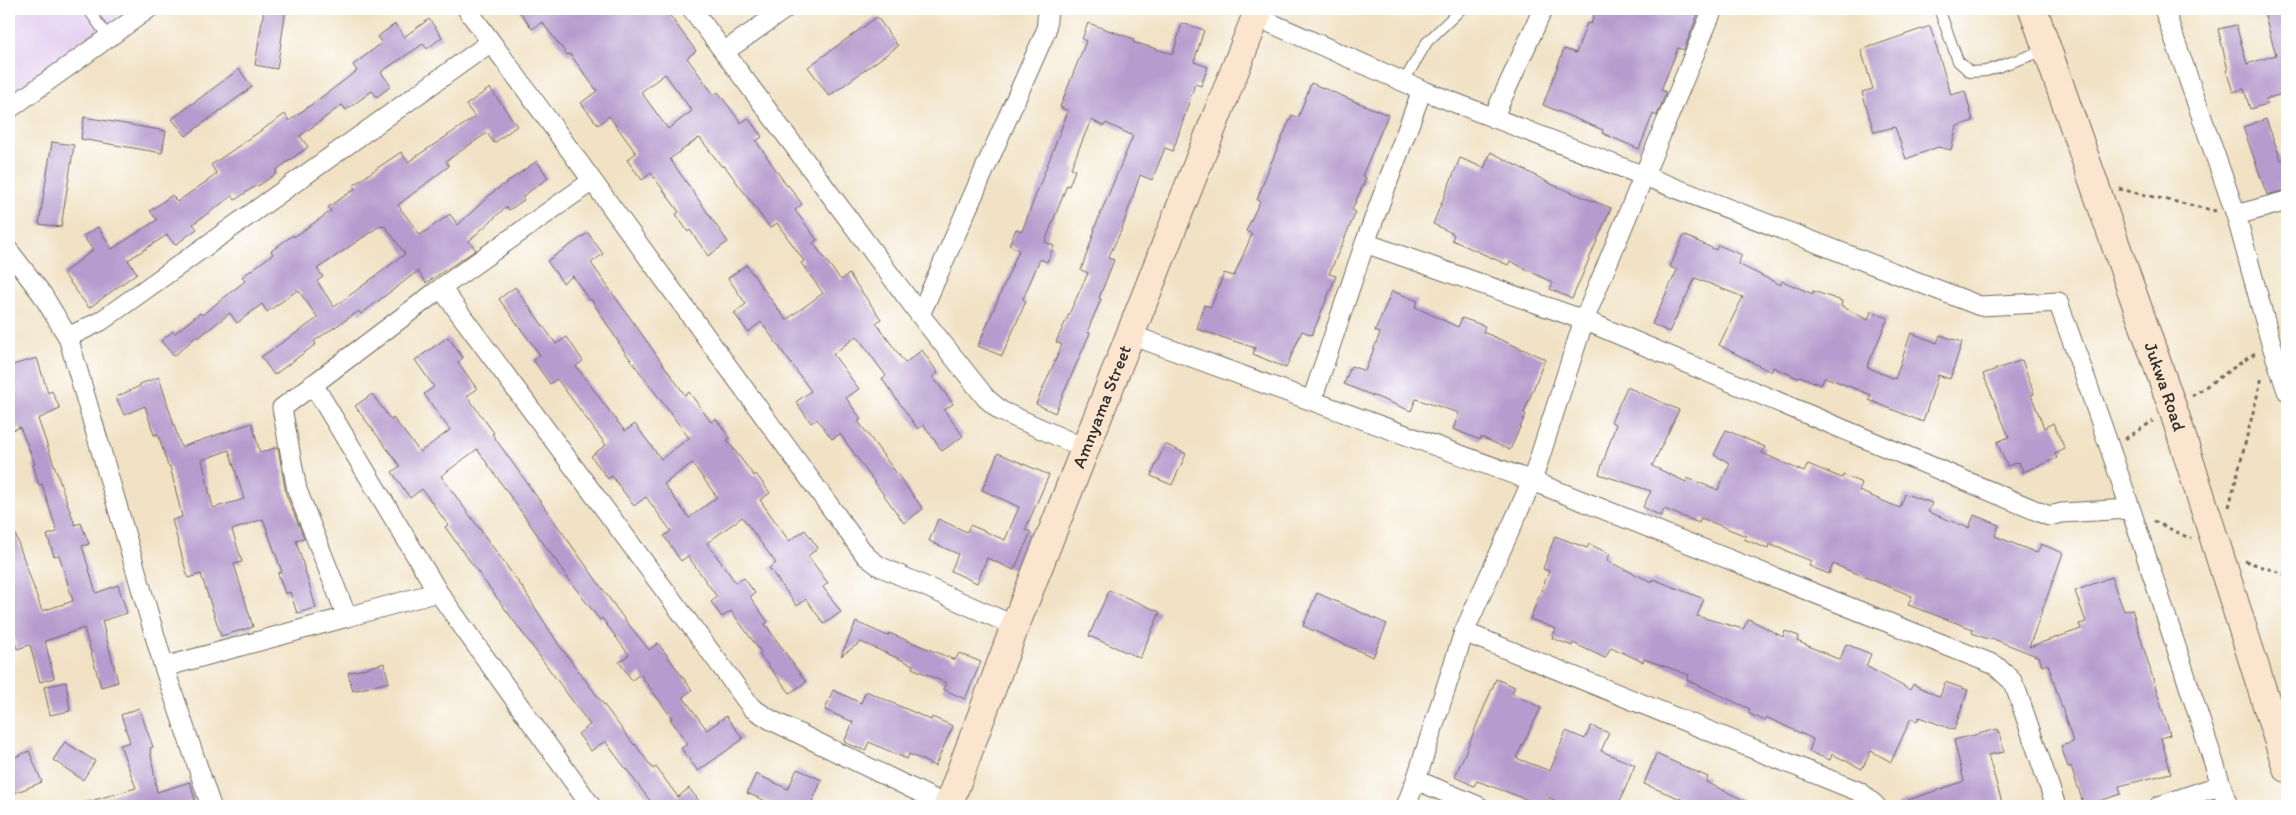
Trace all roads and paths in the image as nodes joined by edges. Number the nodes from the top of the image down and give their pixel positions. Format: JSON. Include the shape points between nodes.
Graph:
{"nodes":[{"id":1,"x":88,"y":9,"type":"edge"},
{"id":2,"x":148,"y":9,"type":"edge"},
{"id":3,"x":467,"y":9,"type":"edge"},
{"id":4,"x":692,"y":9,"type":"edge"},
{"id":5,"x":785,"y":9,"type":"edge"},
{"id":6,"x":1048,"y":9,"type":"edge"},
{"id":7,"x":1461,"y":9,"type":"edge"},
{"id":8,"x":1543,"y":9,"type":"edge"},
{"id":9,"x":1713,"y":9,"type":"edge"},
{"id":10,"x":1939,"y":9,"type":"edge"},
{"id":11,"x":2033,"y":9,"type":"edge"},
{"id":12,"x":2164,"y":9,"type":"edge"},
{"id":13,"x":1258,"y":13,"type":"edge"},
{"id":14,"x":108,"y":37,"type":"junction"},
{"id":15,"x":491,"y":42,"type":"junction"},
{"id":16,"x":2047,"y":50,"type":"junction"},
{"id":17,"x":724,"y":52,"type":"junction"},
{"id":18,"x":1404,"y":81,"type":"junction"},
{"id":19,"x":1422,"y":90,"type":"junction"},
{"id":20,"x":9,"y":109,"type":"edge"},
{"id":21,"x":1492,"y":118,"type":"junction"},
{"id":22,"x":1644,"y":178,"type":"junction"},
{"id":23,"x":592,"y":181,"type":"junction"},
{"id":24,"x":2095,"y":184,"type":"junction"},
{"id":25,"x":2287,"y":201,"type":"edge"},
{"id":26,"x":2236,"y":215,"type":"junction"},
{"id":27,"x":1365,"y":243,"type":"junction"},
{"id":28,"x":9,"y":251,"type":"edge"},
{"id":29,"x":441,"y":288,"type":"junction"},
{"id":30,"x":920,"y":315,"type":"junction"},
{"id":31,"x":1584,"y":320,"type":"junction"},
{"id":32,"x":1131,"y":335,"type":"junction"},
{"id":33,"x":68,"y":337,"type":"junction"},
{"id":34,"x":2271,"y":343,"type":"junction"},
{"id":35,"x":313,"y":384,"type":"junction"},
{"id":36,"x":2287,"y":391,"type":"edge"},
{"id":37,"x":1312,"y":400,"type":"junction"},
{"id":38,"x":2173,"y":409,"type":"junction"},
{"id":39,"x":2111,"y":447,"type":"junction"},
{"id":40,"x":1084,"y":448,"type":"junction"},
{"id":41,"x":1532,"y":481,"type":"junction"},
{"id":42,"x":2129,"y":509,"type":"junction"},
{"id":43,"x":2227,"y":514,"type":"dead end"},
{"id":44,"x":438,"y":592,"type":"junction"},
{"id":45,"x":346,"y":617,"type":"junction"},
{"id":46,"x":1015,"y":626,"type":"junction"},
{"id":47,"x":1464,"y":632,"type":"junction"},
{"id":48,"x":164,"y":667,"type":"junction"},
{"id":49,"x":2287,"y":768,"type":"edge"},
{"id":50,"x":1416,"y":780,"type":"junction"},
{"id":51,"x":2221,"y":785,"type":"junction"},
{"id":52,"x":211,"y":806,"type":"edge"},
{"id":53,"x":591,"y":806,"type":"edge"},
{"id":54,"x":948,"y":806,"type":"edge"},
{"id":55,"x":1406,"y":806,"type":"edge"},
{"id":56,"x":1478,"y":806,"type":"edge"},
{"id":57,"x":1876,"y":806,"type":"edge"},
{"id":58,"x":2056,"y":806,"type":"edge"},
{"id":59,"x":2159,"y":806,"type":"edge"},
{"id":60,"x":2228,"y":806,"type":"edge"}],
"edges":[{"from":1,"to":14,"type":"lane"},
{"from":2,"to":14,"type":"street"},
{"from":3,"to":15,"type":"street"},
{"from":4,"to":17,"type":"street"},
{"from":5,"to":17,"type":"street"},
{"from":6,"to":30,"type":"street","via":[[1046,32]]},
{"from":7,"to":18,"type":"lane","via":[[1427,42]]},
{"from":8,"to":21,"type":"street"},
{"from":9,"to":22,"type":"street"},
{"from":10,"to":16,"type":"lane","via":[[1958,61],[1970,72],[1986,71]]},
{"from":11,"to":16,"type":"street","name":"Jukwa Road"},
{"from":12,"to":26,"type":"street"},
{"from":13,"to":18,"type":"street"},
{"from":13,"to":32,"type":"street","name":"Amnyama Street"},
{"from":14,"to":20,"type":"street"},
{"from":15,"to":23,"type":"street"},
{"from":15,"to":33,"type":"street","via":[[100,320]]},
{"from":16,"to":24,"type":"street","name":"Jukwa Road"},
{"from":17,"to":30,"type":"street"},
{"from":18,"to":19,"type":"street"},
{"from":19,"to":21,"type":"street"},
{"from":19,"to":27,"type":"street"},
{"from":21,"to":22,"type":"street"},
{"from":22,"to":31,"type":"street"},
{"from":22,"to":39,"type":"street","via":[[1980,306],[2058,302]]},
{"from":23,"to":29,"type":"street"},
{"from":23,"to":46,"type":"street","via":[[866,556],[879,566]]},
{"from":24,"to":26,"type":"path"},
{"from":24,"to":38,"type":"street","name":"Jukwa Road"},
{"from":25,"to":26,"type":"street"},
{"from":26,"to":34,"type":"street"},
{"from":27,"to":31,"type":"street"},
{"from":27,"to":37,"type":"street"},
{"from":28,"to":33,"type":"street","via":[[42,294]]},
{"from":29,"to":35,"type":"street"},
{"from":29,"to":54,"type":"street","via":[[752,708]]},
{"from":30,"to":40,"type":"street","via":[[993,406]]},
{"from":31,"to":41,"type":"street"},
{"from":31,"to":42,"type":"street","via":[[2049,516]]},
{"from":32,"to":37,"type":"street"},
{"from":32,"to":40,"type":"street","name":"Amnyama Street"},
{"from":33,"to":48,"type":"street"},
{"from":34,"to":36,"type":"street"},
{"from":34,"to":38,"type":"path"},
{"from":34,"to":43,"type":"path"},
{"from":35,"to":44,"type":"street"},
{"from":35,"to":45,"type":"street","via":[[282,408],[297,490]]},
{"from":37,"to":41,"type":"street"},
{"from":38,"to":39,"type":"path"},
{"from":38,"to":49,"type":"street","name":"Jukwa Road"},
{"from":39,"to":42,"type":"street"},
{"from":40,"to":46,"type":"street","name":"Amnyama Street"},
{"from":41,"to":47,"type":"street"},
{"from":41,"to":58,"type":"street","via":[[1995,665],[2012,681],[2018,692]]},
{"from":42,"to":51,"type":"street"},
{"from":44,"to":45,"type":"street"},
{"from":44,"to":53,"type":"street"},
{"from":45,"to":48,"type":"street"},
{"from":46,"to":54,"type":"street","name":"Amnyama Street"},
{"from":47,"to":50,"type":"street"},
{"from":47,"to":57,"type":"street","via":[[1860,792]]},
{"from":48,"to":52,"type":"street"},
{"from":50,"to":55,"type":"street"},
{"from":50,"to":56,"type":"street"},
{"from":51,"to":59,"type":"street"},
{"from":51,"to":60,"type":"street"}]}
